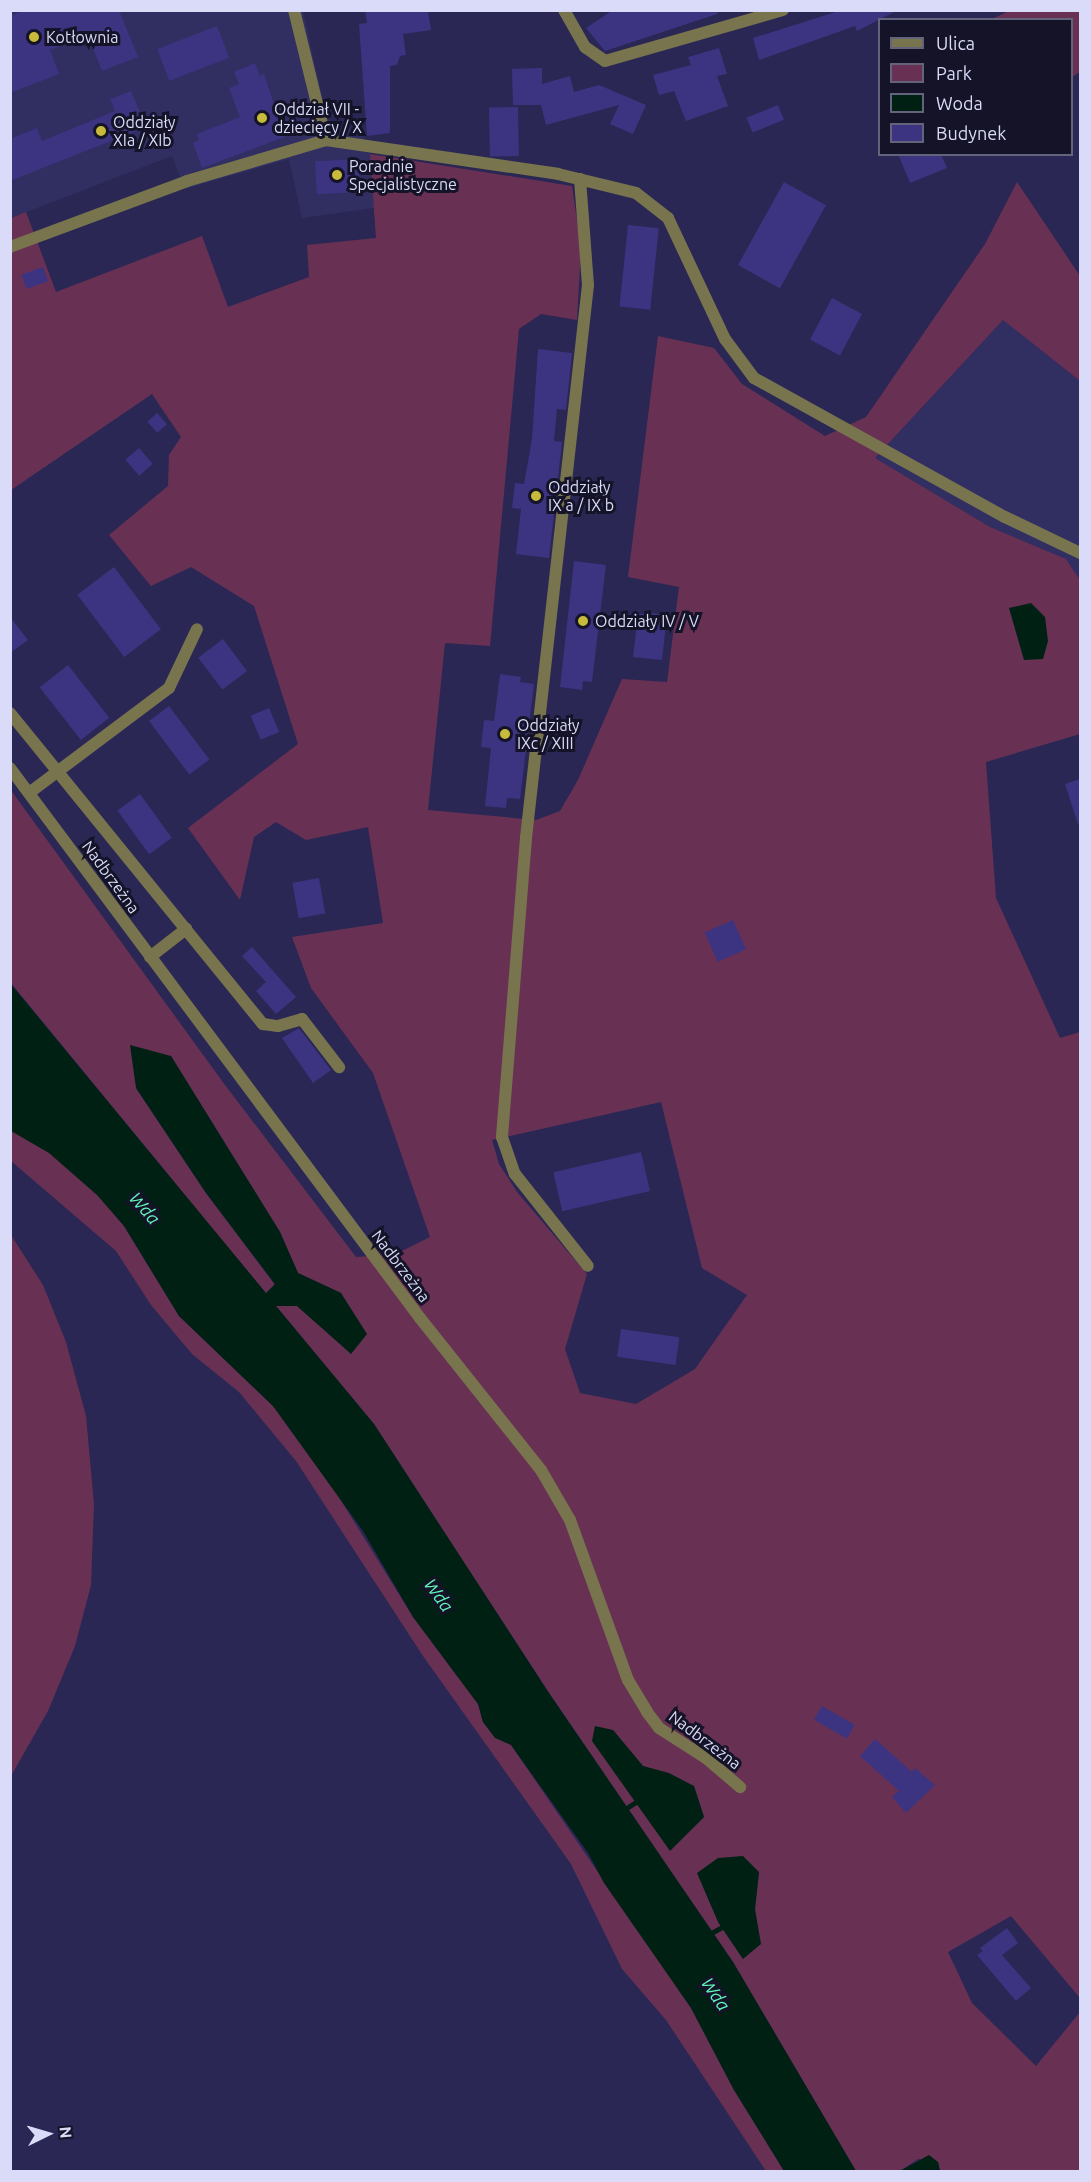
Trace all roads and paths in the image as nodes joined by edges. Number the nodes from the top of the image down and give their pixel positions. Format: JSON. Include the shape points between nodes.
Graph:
{"nodes":[{"id":1,"x":294,"y":10,"type":"edge"},
{"id":2,"x":564,"y":10,"type":"edge"},
{"id":3,"x":783,"y":10,"type":"edge"},
{"id":4,"x":326,"y":140,"type":"junction"},
{"id":5,"x":580,"y":179,"type":"junction"},
{"id":6,"x":10,"y":247,"type":"edge"},
{"id":7,"x":1080,"y":553,"type":"edge"},
{"id":8,"x":197,"y":629,"type":"dead end"},
{"id":9,"x":10,"y":713,"type":"edge"},
{"id":10,"x":10,"y":768,"type":"edge"},
{"id":11,"x":57,"y":770,"type":"junction"},
{"id":12,"x":29,"y":793,"type":"junction"},
{"id":13,"x":186,"y":929,"type":"junction"},
{"id":14,"x":150,"y":957,"type":"junction"},
{"id":15,"x":339,"y":1067,"type":"dead end"},
{"id":16,"x":588,"y":1266,"type":"dead end"},
{"id":17,"x":740,"y":1787,"type":"dead end"}],
"edges":[{"from":1,"to":4,"type":"street"},
{"from":2,"to":3,"type":"street","via":[[585,47],[597,59],[627,58]]},
{"from":4,"to":5,"type":"street"},
{"from":4,"to":6,"type":"street","via":[[187,181]]},
{"from":5,"to":7,"type":"street","via":[[636,193],[668,218],[725,339],[754,378],[1005,517]]},
{"from":5,"to":16,"type":"street","via":[[588,285],[526,838],[502,1137],[515,1174]]},
{"from":8,"to":11,"type":"street","via":[[169,688]]},
{"from":9,"to":11,"type":"street"},
{"from":10,"to":12,"type":"street","name":"Nadbrzeżna"},
{"from":11,"to":12,"type":"street"},
{"from":11,"to":13,"type":"street"},
{"from":12,"to":14,"type":"street","name":"Nadbrzeżna"},
{"from":13,"to":14,"type":"street"},
{"from":13,"to":15,"type":"street","via":[[263,1024],[278,1026],[302,1019]]},
{"from":14,"to":17,"type":"street","name":"Nadbrzeżna","via":[[420,1318],[541,1470],[570,1520],[628,1680],[647,1712],[659,1728],[706,1758]]}]}
